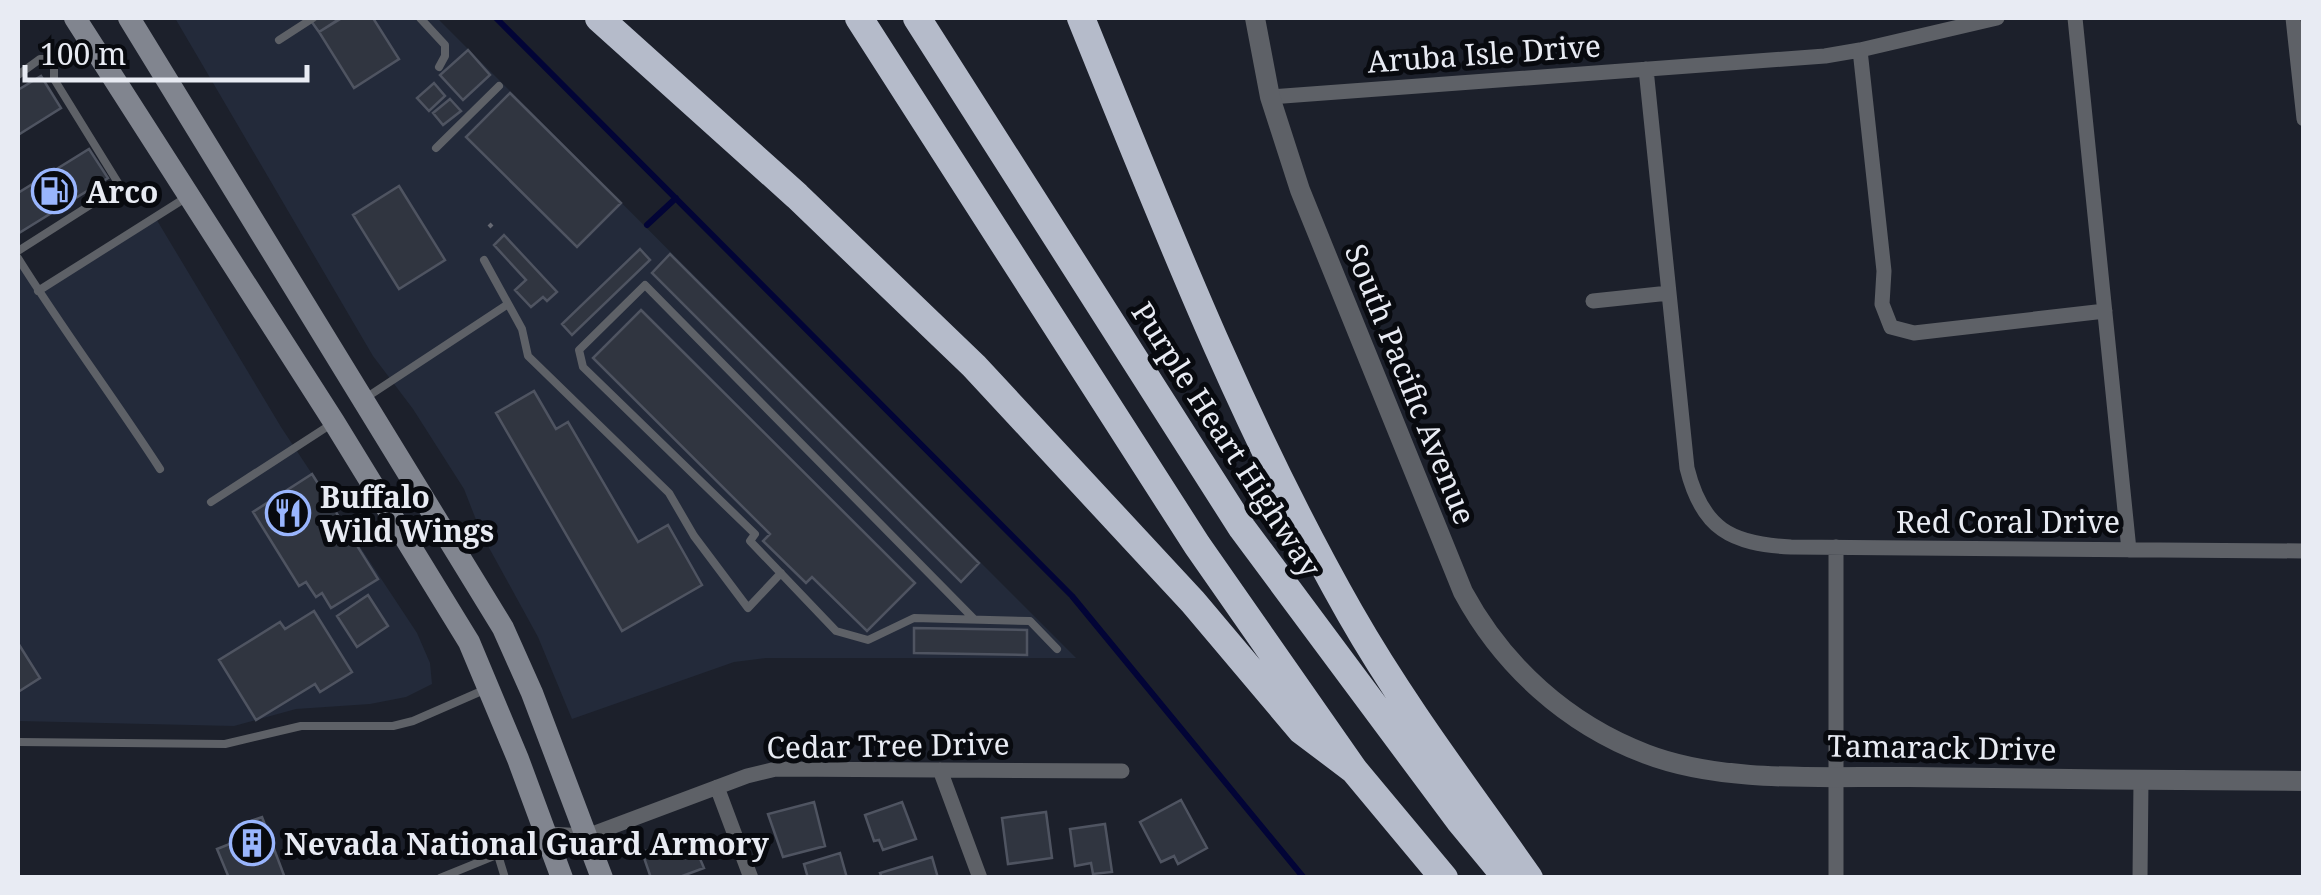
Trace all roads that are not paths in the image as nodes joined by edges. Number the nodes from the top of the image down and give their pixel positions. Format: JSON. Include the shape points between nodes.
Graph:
{"nodes":[{"id":1,"x":75,"y":18,"type":"edge"},
{"id":2,"x":129,"y":18,"type":"edge"},
{"id":3,"x":313,"y":18,"type":"edge"},
{"id":4,"x":420,"y":18,"type":"edge"},
{"id":5,"x":600,"y":18,"type":"edge"},
{"id":6,"x":859,"y":18,"type":"edge"},
{"id":7,"x":918,"y":18,"type":"edge"},
{"id":8,"x":1081,"y":18,"type":"edge"},
{"id":9,"x":1255,"y":18,"type":"edge"},
{"id":10,"x":1997,"y":18,"type":"edge"},
{"id":11,"x":2075,"y":18,"type":"edge"},
{"id":12,"x":2293,"y":18,"type":"edge"},
{"id":13,"x":279,"y":40,"type":"dead end"},
{"id":14,"x":1860,"y":50,"type":"junction"},
{"id":15,"x":438,"y":67,"type":"dead end"},
{"id":16,"x":1646,"y":69,"type":"junction"},
{"id":17,"x":18,"y":75,"type":"edge"},
{"id":18,"x":499,"y":86,"type":"dead end"},
{"id":19,"x":1270,"y":97,"type":"junction"},
{"id":20,"x":2304,"y":119,"type":"edge"},
{"id":21,"x":436,"y":148,"type":"dead end"},
{"id":22,"x":188,"y":197,"type":"junction"},
{"id":23,"x":18,"y":254,"type":"edge"},
{"id":24,"x":484,"y":260,"type":"dead end"},
{"id":25,"x":38,"y":291,"type":"junction"},
{"id":26,"x":1669,"y":293,"type":"junction"},
{"id":27,"x":1593,"y":301,"type":"dead end"},
{"id":28,"x":508,"y":304,"type":"junction"},
{"id":29,"x":2105,"y":310,"type":"junction"},
{"id":30,"x":364,"y":400,"type":"junction"},
{"id":31,"x":334,"y":422,"type":"junction"},
{"id":32,"x":160,"y":469,"type":"dead end"},
{"id":33,"x":211,"y":502,"type":"dead end"},
{"id":34,"x":1836,"y":547,"type":"junction"},
{"id":35,"x":2129,"y":550,"type":"junction"},
{"id":36,"x":2304,"y":551,"type":"edge"},
{"id":37,"x":780,"y":574,"type":"junction"},
{"id":38,"x":974,"y":619,"type":"junction"},
{"id":39,"x":1057,"y":649,"type":"dead end"},
{"id":40,"x":490,"y":687,"type":"junction"},
{"id":41,"x":1589,"y":727,"type":"joint"},
{"id":42,"x":18,"y":742,"type":"edge"},
{"id":43,"x":940,"y":770,"type":"junction"},
{"id":44,"x":1122,"y":770,"type":"dead end"},
{"id":45,"x":1354,"y":770,"type":"junction"},
{"id":46,"x":1835,"y":776,"type":"junction"},
{"id":47,"x":2141,"y":780,"type":"junction"},
{"id":48,"x":2304,"y":780,"type":"edge"},
{"id":49,"x":717,"y":787,"type":"junction"},
{"id":50,"x":546,"y":834,"type":"junction"},
{"id":51,"x":587,"y":836,"type":"junction"},
{"id":52,"x":498,"y":855,"type":"junction"},
{"id":53,"x":440,"y":878,"type":"edge"},
{"id":54,"x":505,"y":878,"type":"edge"},
{"id":55,"x":562,"y":878,"type":"edge"},
{"id":56,"x":602,"y":878,"type":"edge"},
{"id":57,"x":750,"y":878,"type":"edge"},
{"id":58,"x":980,"y":878,"type":"edge"},
{"id":59,"x":1444,"y":878,"type":"edge"},
{"id":60,"x":1507,"y":878,"type":"edge"},
{"id":61,"x":1530,"y":878,"type":"edge"},
{"id":62,"x":1836,"y":878,"type":"edge"},
{"id":63,"x":2140,"y":878,"type":"edge"}],
"edges":[{"from":1,"to":22,"type":"main road"},
{"from":2,"to":30,"type":"main road"},
{"from":3,"to":13,"type":"lane"},
{"from":4,"to":15,"type":"lane","via":[[445,46]]},
{"from":5,"to":45,"type":"highway","via":[[974,366],[1301,730]]},
{"from":6,"to":45,"type":"highway","via":[[1197,545]]},
{"from":7,"to":60,"type":"highway","name":"Purple Heart Highway","via":[[1242,528]]},
{"from":8,"to":61,"type":"highway","via":[[1283,488],[1398,689]]},
{"from":9,"to":19,"type":"street","name":"South Pacific Avenue"},
{"from":10,"to":14,"type":"street","name":"Aruba Isle Drive"},
{"from":11,"to":29,"type":"street"},
{"from":12,"to":20,"type":"street"},
{"from":14,"to":16,"type":"street","name":"Aruba Isle Drive"},
{"from":14,"to":29,"type":"street","via":[[1882,304],[1892,327],[1914,333]]},
{"from":16,"to":19,"type":"street","name":"Aruba Isle Drive"},
{"from":16,"to":26,"type":"street"},
{"from":17,"to":23,"type":"lane","via":[[48,59],[120,186]]},
{"from":18,"to":21,"type":"lane"},
{"from":19,"to":41,"type":"street","name":"South Pacific Avenue","via":[[1300,190],[1463,592],[1526,678]]},
{"from":22,"to":25,"type":"lane"},
{"from":22,"to":31,"type":"main road"},
{"from":23,"to":25,"type":"lane"},
{"from":24,"to":28,"type":"lane"},
{"from":25,"to":32,"type":"lane"},
{"from":26,"to":27,"type":"street"},
{"from":26,"to":34,"type":"street","name":"Red Coral Drive","via":[[1694,495],[1716,526],[1755,546]]},
{"from":28,"to":30,"type":"lane"},
{"from":28,"to":37,"type":"lane","via":[[528,356],[670,493],[748,608]]},
{"from":29,"to":35,"type":"street"},
{"from":30,"to":31,"type":"main road"},
{"from":30,"to":51,"type":"main road","via":[[503,628]]},
{"from":31,"to":33,"type":"lane"},
{"from":31,"to":40,"type":"main road","via":[[445,600]]},
{"from":34,"to":35,"type":"street","name":"Red Coral Drive"},
{"from":34,"to":46,"type":"street"},
{"from":35,"to":36,"type":"street","name":"Red Coral Drive"},
{"from":37,"to":38,"type":"lane","via":[[836,631],[856,639],[914,618]]},
{"from":37,"to":38,"type":"lane","via":[[750,541],[755,534],[583,367],[579,350],[645,285]]},
{"from":38,"to":39,"type":"lane","via":[[1030,621]]},
{"from":40,"to":42,"type":"lane","via":[[392,726],[300,726],[225,744]]},
{"from":40,"to":50,"type":"main road"},
{"from":41,"to":46,"type":"street","name":"Tamarack Drive","via":[[1678,764]]},
{"from":43,"to":44,"type":"street","name":"Cedar Tree Drive"},
{"from":43,"to":49,"type":"street","name":"Cedar Tree Drive","via":[[776,770]]},
{"from":43,"to":58,"type":"street"},
{"from":45,"to":59,"type":"highway"},
{"from":46,"to":47,"type":"street","name":"Tamarack Drive"},
{"from":46,"to":62,"type":"street"},
{"from":47,"to":48,"type":"street","name":"Tamarack Drive"},
{"from":47,"to":63,"type":"street"},
{"from":49,"to":51,"type":"street","name":"Cedar Tree Drive"},
{"from":49,"to":57,"type":"street"},
{"from":50,"to":51,"type":"street","name":"Cedar Tree Drive"},
{"from":50,"to":52,"type":"lane"},
{"from":50,"to":55,"type":"main road"},
{"from":51,"to":56,"type":"main road"},
{"from":52,"to":53,"type":"lane"},
{"from":52,"to":54,"type":"lane"}]}
